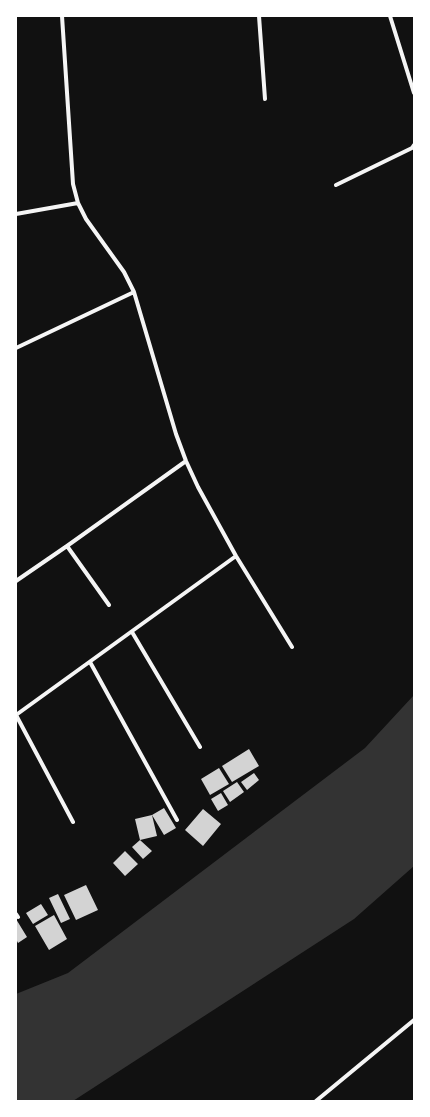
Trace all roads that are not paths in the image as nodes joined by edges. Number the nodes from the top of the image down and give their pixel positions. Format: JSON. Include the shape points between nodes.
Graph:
{"nodes":[{"id":1,"x":62,"y":16,"type":"edge"},
{"id":2,"x":259,"y":16,"type":"edge"},
{"id":3,"x":390,"y":16,"type":"edge"},
{"id":4,"x":414,"y":93,"type":"edge"},
{"id":5,"x":265,"y":99,"type":"dead end"},
{"id":6,"x":414,"y":145,"type":"edge"},
{"id":7,"x":336,"y":185,"type":"dead end"},
{"id":8,"x":78,"y":203,"type":"junction"},
{"id":9,"x":16,"y":214,"type":"edge"},
{"id":10,"x":134,"y":292,"type":"junction"},
{"id":11,"x":16,"y":348,"type":"edge"},
{"id":12,"x":186,"y":461,"type":"junction"},
{"id":13,"x":67,"y":546,"type":"junction"},
{"id":14,"x":236,"y":556,"type":"junction"},
{"id":15,"x":16,"y":581,"type":"edge"},
{"id":16,"x":109,"y":605,"type":"dead end"},
{"id":17,"x":132,"y":632,"type":"junction"},
{"id":18,"x":292,"y":647,"type":"dead end"},
{"id":19,"x":90,"y":662,"type":"junction"},
{"id":20,"x":16,"y":715,"type":"edge"},
{"id":21,"x":200,"y":747,"type":"dead end"},
{"id":22,"x":177,"y":820,"type":"dead end"},
{"id":23,"x":73,"y":822,"type":"dead end"},
{"id":24,"x":414,"y":1020,"type":"edge"},
{"id":25,"x":316,"y":1101,"type":"edge"}],
"edges":[{"from":1,"to":8,"type":"street","via":[[73,184]]},
{"from":2,"to":5,"type":"street"},
{"from":3,"to":4,"type":"street"},
{"from":6,"to":7,"type":"street"},
{"from":8,"to":9,"type":"street"},
{"from":8,"to":10,"type":"street","via":[[86,219],[124,272]]},
{"from":10,"to":11,"type":"street"},
{"from":10,"to":12,"type":"street"},
{"from":12,"to":13,"type":"street"},
{"from":12,"to":14,"type":"street"},
{"from":13,"to":15,"type":"street"},
{"from":13,"to":16,"type":"street"},
{"from":14,"to":17,"type":"street"},
{"from":14,"to":18,"type":"street"},
{"from":17,"to":19,"type":"street"},
{"from":17,"to":21,"type":"street"},
{"from":19,"to":20,"type":"street"},
{"from":19,"to":22,"type":"street"},
{"from":20,"to":23,"type":"street"},
{"from":24,"to":25,"type":"street"}]}
